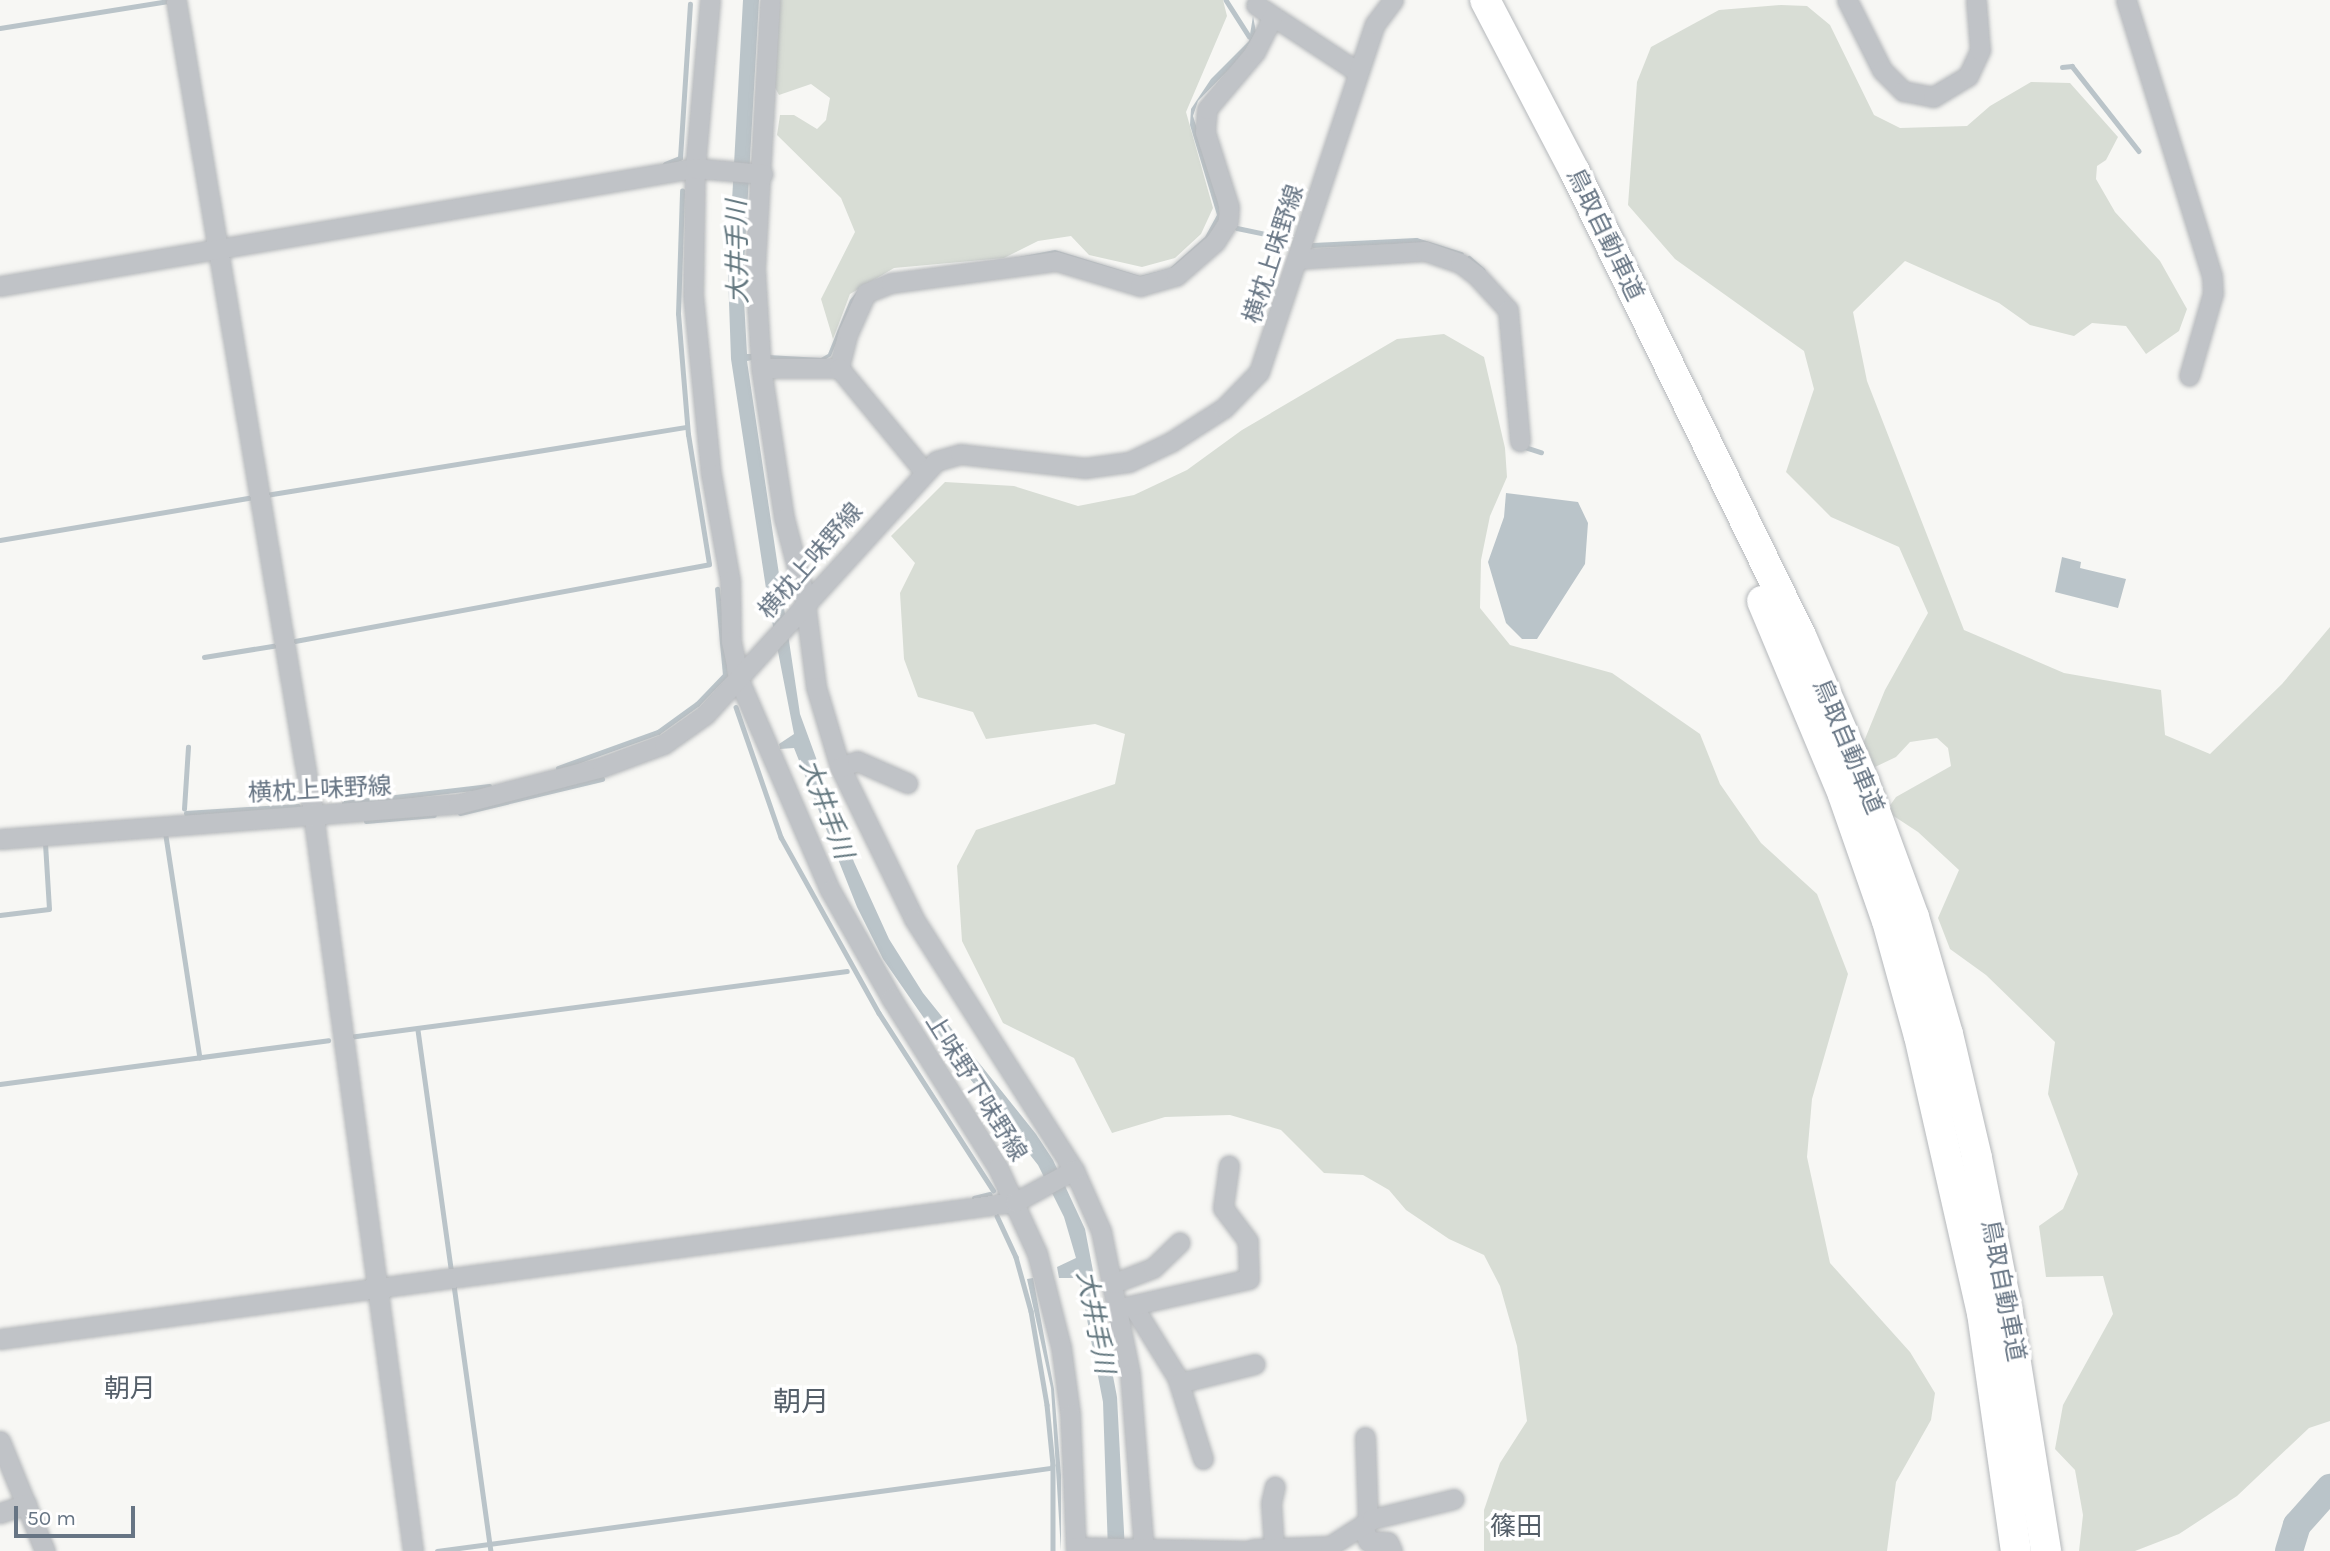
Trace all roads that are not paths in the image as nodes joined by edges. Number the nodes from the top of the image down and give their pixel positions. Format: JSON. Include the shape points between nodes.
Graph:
{"nodes":[{"id":1,"x":176,"y":0,"type":"edge"},
{"id":2,"x":710,"y":0,"type":"edge"},
{"id":3,"x":770,"y":0,"type":"edge"},
{"id":4,"x":1393,"y":0,"type":"edge"},
{"id":5,"x":1470,"y":0,"type":"edge"},
{"id":6,"x":1485,"y":0,"type":"edge"},
{"id":7,"x":1847,"y":0,"type":"edge"},
{"id":8,"x":1976,"y":0,"type":"edge"},
{"id":9,"x":2126,"y":0,"type":"edge"},
{"id":10,"x":1256,"y":5,"type":"dead end"},
{"id":11,"x":1273,"y":16,"type":"junction"},
{"id":12,"x":1358,"y":72,"type":"junction"},
{"id":13,"x":695,"y":168,"type":"junction"},
{"id":14,"x":763,"y":174,"type":"junction"},
{"id":15,"x":1569,"y":175,"type":"junction"},
{"id":16,"x":217,"y":249,"type":"junction"},
{"id":17,"x":1299,"y":259,"type":"junction"},
{"id":18,"x":0,"y":286,"type":"edge"},
{"id":19,"x":761,"y":368,"type":"junction"},
{"id":20,"x":839,"y":368,"type":"junction"},
{"id":21,"x":2189,"y":376,"type":"dead end"},
{"id":22,"x":1520,"y":441,"type":"dead end"},
{"id":23,"x":923,"y":470,"type":"junction"},
{"id":24,"x":805,"y":607,"type":"junction"},
{"id":25,"x":739,"y":680,"type":"junction"},
{"id":26,"x":840,"y":767,"type":"junction"},
{"id":27,"x":907,"y":783,"type":"dead end"},
{"id":28,"x":313,"y":813,"type":"junction"},
{"id":29,"x":0,"y":839,"type":"edge"},
{"id":30,"x":1229,"y":1164,"type":"dead end"},
{"id":31,"x":1074,"y":1170,"type":"junction"},
{"id":32,"x":1015,"y":1202,"type":"junction"},
{"id":33,"x":1180,"y":1242,"type":"dead end"},
{"id":34,"x":1114,"y":1283,"type":"junction"},
{"id":35,"x":378,"y":1287,"type":"junction"},
{"id":36,"x":1127,"y":1307,"type":"junction"},
{"id":37,"x":0,"y":1339,"type":"edge"},
{"id":38,"x":1255,"y":1364,"type":"dead end"},
{"id":39,"x":1179,"y":1383,"type":"junction"},
{"id":40,"x":1365,"y":1437,"type":"dead end"},
{"id":41,"x":0,"y":1441,"type":"edge"},
{"id":42,"x":1203,"y":1459,"type":"dead end"},
{"id":43,"x":1275,"y":1486,"type":"dead end"},
{"id":44,"x":1454,"y":1499,"type":"dead end"},
{"id":45,"x":26,"y":1504,"type":"junction"},
{"id":46,"x":0,"y":1513,"type":"edge"},
{"id":47,"x":1365,"y":1523,"type":"junction"},
{"id":48,"x":1275,"y":1548,"type":"junction"},
{"id":49,"x":1081,"y":1549,"type":"edge"},
{"id":50,"x":1141,"y":1550,"type":"edge"},
{"id":51,"x":1253,"y":1550,"type":"edge"},
{"id":52,"x":45,"y":1551,"type":"edge"},
{"id":53,"x":413,"y":1551,"type":"edge"},
{"id":54,"x":1392,"y":1551,"type":"edge"},
{"id":55,"x":2015,"y":1551,"type":"edge"},
{"id":56,"x":2046,"y":1551,"type":"edge"}],
"edges":[{"from":1,"to":16,"type":"street"},
{"from":2,"to":13,"type":"street","name":"上味野下味野線"},
{"from":3,"to":14,"type":"street"},
{"from":4,"to":12,"type":"street","name":"横枕上味野線","via":[[1375,23]]},
{"from":5,"to":15,"type":"highway","name":"鳥取自動車道"},
{"from":6,"to":15,"type":"highway","name":"鳥取自動車道"},
{"from":7,"to":8,"type":"street","via":[[1882,70],[1903,91],[1933,97],[1968,76],[1980,50]]},
{"from":9,"to":21,"type":"street","via":[[2213,276],[2213,293]]},
{"from":10,"to":11,"type":"street"},
{"from":11,"to":12,"type":"street"},
{"from":11,"to":20,"type":"street","via":[[1255,52],[1207,108],[1205,132],[1228,207],[1228,222],[1215,242],[1176,276],[1140,286],[1056,261],[891,283],[866,293]]},
{"from":12,"to":17,"type":"street","name":"横枕上味野線"},
{"from":13,"to":14,"type":"street"},
{"from":13,"to":16,"type":"street"},
{"from":13,"to":25,"type":"street","name":"上味野下味野線","via":[[693,295]]},
{"from":14,"to":19,"type":"street","via":[[755,269]]},
{"from":15,"to":55,"type":"highway","name":"鳥取自動車道","via":[[1781,644],[1843,795],[1887,921],[1951,1164],[1982,1313]]},
{"from":15,"to":56,"type":"highway","name":"鳥取自動車道","via":[[1802,638],[1864,780],[1914,917],[1977,1158],[2008,1313]]},
{"from":16,"to":18,"type":"street"},
{"from":16,"to":28,"type":"street"},
{"from":17,"to":22,"type":"street","via":[[1425,251],[1460,263],[1477,276],[1508,310]]},
{"from":17,"to":23,"type":"street","name":"横枕上味野線","via":[[1259,372],[1223,408],[1171,442],[1129,462],[1085,468],[960,454],[936,460]]},
{"from":19,"to":20,"type":"street"},
{"from":19,"to":24,"type":"street","via":[[784,518]]},
{"from":20,"to":23,"type":"street"},
{"from":23,"to":24,"type":"street","name":"横枕上味野線"},
{"from":24,"to":25,"type":"street","name":"横枕上味野線"},
{"from":24,"to":26,"type":"street","via":[[816,687]]},
{"from":25,"to":28,"type":"street","name":"横枕上味野線","via":[[705,715],[664,744],[602,767],[458,804]]},
{"from":25,"to":32,"type":"street","name":"上味野下味野線","via":[[830,890]]},
{"from":26,"to":27,"type":"street","via":[[857,761]]},
{"from":26,"to":31,"type":"street","via":[[914,919]]},
{"from":28,"to":29,"type":"street","name":"横枕上味野線"},
{"from":28,"to":35,"type":"street"},
{"from":30,"to":36,"type":"street","via":[[1223,1208],[1248,1241],[1250,1279]]},
{"from":31,"to":32,"type":"street"},
{"from":31,"to":34,"type":"street","via":[[1101,1231]]},
{"from":32,"to":35,"type":"street"},
{"from":32,"to":49,"type":"street","name":"上味野下味野線","via":[[1037,1253],[1061,1347]]},
{"from":33,"to":34,"type":"street","via":[[1153,1268]]},
{"from":34,"to":36,"type":"street"},
{"from":35,"to":37,"type":"street"},
{"from":35,"to":53,"type":"street"},
{"from":36,"to":39,"type":"street"},
{"from":36,"to":50,"type":"street","via":[[1140,1459]]},
{"from":38,"to":39,"type":"street"},
{"from":39,"to":42,"type":"street"},
{"from":40,"to":47,"type":"street"},
{"from":41,"to":45,"type":"street"},
{"from":43,"to":48,"type":"street","via":[[1270,1503]]},
{"from":44,"to":47,"type":"street","via":[[1391,1512]]},
{"from":45,"to":46,"type":"street"},
{"from":45,"to":52,"type":"street"},
{"from":47,"to":48,"type":"street","via":[[1330,1546]]},
{"from":47,"to":54,"type":"street","via":[[1368,1541],[1388,1542]]},
{"from":48,"to":51,"type":"street"},
{"from":49,"to":50,"type":"street"},
{"from":50,"to":51,"type":"street"}]}
